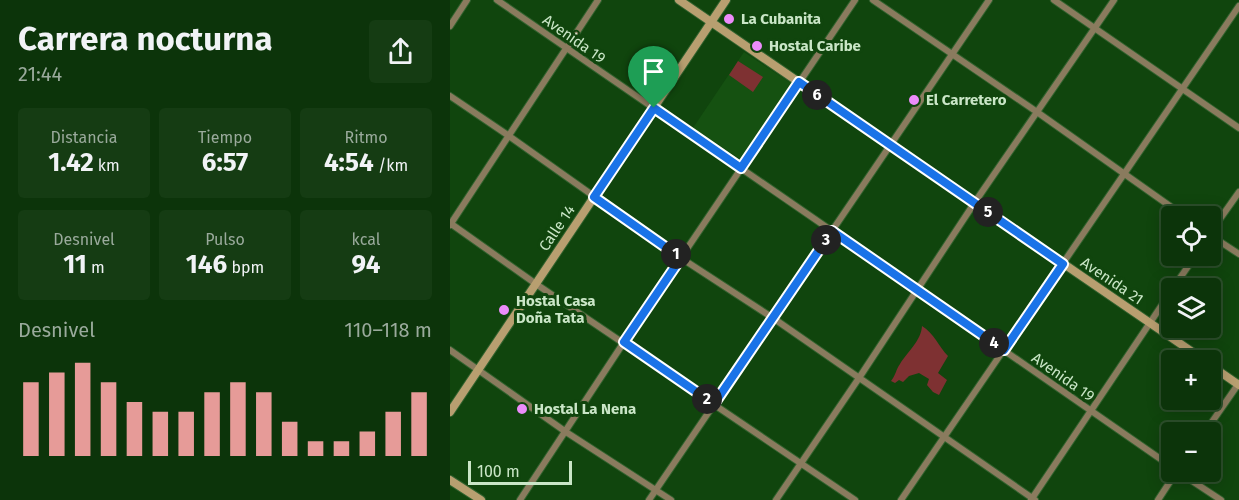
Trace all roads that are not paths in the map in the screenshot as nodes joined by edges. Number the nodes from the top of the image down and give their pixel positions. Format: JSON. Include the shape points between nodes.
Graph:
{"nodes":[{"id":1,"x":467,"y":0,"type":"edge"},
{"id":2,"x":497,"y":0,"type":"edge"},
{"id":3,"x":597,"y":0,"type":"edge"},
{"id":4,"x":680,"y":0,"type":"edge"},
{"id":5,"x":726,"y":0,"type":"edge"},
{"id":6,"x":855,"y":0,"type":"edge"},
{"id":7,"x":873,"y":0,"type":"edge"},
{"id":8,"x":989,"y":0,"type":"edge"},
{"id":9,"x":1054,"y":0,"type":"edge"},
{"id":10,"x":1114,"y":0,"type":"edge"},
{"id":11,"x":1239,"y":6,"type":"edge"},
{"id":12,"x":711,"y":22,"type":"junction"},
{"id":13,"x":450,"y":26,"type":"edge"},
{"id":14,"x":1095,"y":28,"type":"junction"},
{"id":15,"x":566,"y":49,"type":"junction"},
{"id":16,"x":952,"y":54,"type":"junction"},
{"id":17,"x":799,"y":82,"type":"junction"},
{"id":18,"x":1182,"y":89,"type":"junction"},
{"id":19,"x":450,"y":96,"type":"edge"},
{"id":20,"x":654,"y":108,"type":"junction"},
{"id":21,"x":1037,"y":112,"type":"junction"},
{"id":22,"x":1239,"y":128,"type":"edge"},
{"id":23,"x":509,"y":136,"type":"junction"},
{"id":24,"x":891,"y":145,"type":"junction"},
{"id":25,"x":741,"y":168,"type":"junction"},
{"id":26,"x":1125,"y":174,"type":"junction"},
{"id":27,"x":1239,"y":192,"type":"edge"},
{"id":28,"x":594,"y":197,"type":"junction"},
{"id":29,"x":975,"y":202,"type":"junction"},
{"id":30,"x":1170,"y":206,"type":"edge"},
{"id":31,"x":1221,"y":218,"type":"edge"},
{"id":32,"x":450,"y":224,"type":"edge"},
{"id":33,"x":832,"y":231,"type":"junction"},
{"id":34,"x":1221,"y":242,"type":"edge"},
{"id":35,"x":1239,"y":254,"type":"edge"},
{"id":36,"x":681,"y":258,"type":"junction"},
{"id":37,"x":1063,"y":264,"type":"junction"},
{"id":38,"x":536,"y":284,"type":"junction"},
{"id":39,"x":917,"y":290,"type":"junction"},
{"id":40,"x":1161,"y":305,"type":"edge"},
{"id":41,"x":773,"y":318,"type":"junction"},
{"id":42,"x":1149,"y":322,"type":"junction"},
{"id":43,"x":624,"y":342,"type":"junction"},
{"id":44,"x":450,"y":350,"type":"edge"},
{"id":45,"x":1004,"y":350,"type":"junction"},
{"id":46,"x":1190,"y":350,"type":"edge"},
{"id":47,"x":478,"y":370,"type":"junction"},
{"id":48,"x":1221,"y":372,"type":"edge"},
{"id":49,"x":859,"y":378,"type":"junction"},
{"id":50,"x":1239,"y":384,"type":"edge"},
{"id":51,"x":714,"y":404,"type":"junction"},
{"id":52,"x":1090,"y":410,"type":"junction"},
{"id":53,"x":450,"y":411,"type":"edge"},
{"id":54,"x":1212,"y":422,"type":"edge"},
{"id":55,"x":566,"y":432,"type":"junction"},
{"id":56,"x":944,"y":438,"type":"junction"},
{"id":57,"x":1161,"y":459,"type":"edge"},
{"id":58,"x":801,"y":463,"type":"junction"},
{"id":59,"x":450,"y":480,"type":"edge"},
{"id":60,"x":1170,"y":482,"type":"edge"},
{"id":61,"x":1194,"y":482,"type":"edge"},
{"id":62,"x":656,"y":490,"type":"junction"},
{"id":63,"x":1032,"y":499,"type":"edge"},
{"id":64,"x":481,"y":500,"type":"edge"},
{"id":65,"x":520,"y":500,"type":"edge"},
{"id":66,"x":649,"y":500,"type":"edge"},
{"id":67,"x":671,"y":500,"type":"edge"},
{"id":68,"x":776,"y":500,"type":"edge"},
{"id":69,"x":855,"y":500,"type":"edge"},
{"id":70,"x":901,"y":500,"type":"edge"},
{"id":71,"x":1158,"y":500,"type":"edge"},
{"id":72,"x":1221,"y":500,"type":"edge"}],
"edges":[{"from":1,"to":13,"type":"street"},
{"from":2,"to":15,"type":"street","name":"Avenida 19"},
{"from":3,"to":15,"type":"street"},
{"from":4,"to":12,"type":"main road","name":"Avenida 21"},
{"from":5,"to":12,"type":"main road","name":"Calle 14"},
{"from":6,"to":17,"type":"street"},
{"from":7,"to":16,"type":"street"},
{"from":8,"to":16,"type":"street"},
{"from":9,"to":14,"type":"street"},
{"from":10,"to":14,"type":"street"},
{"from":11,"to":18,"type":"street"},
{"from":12,"to":17,"type":"main road","name":"Avenida 21"},
{"from":12,"to":20,"type":"main road","name":"Calle 14"},
{"from":14,"to":18,"type":"street"},
{"from":14,"to":21,"type":"street"},
{"from":15,"to":20,"type":"street","name":"Avenida 19"},
{"from":15,"to":23,"type":"street"},
{"from":16,"to":21,"type":"street"},
{"from":16,"to":24,"type":"street"},
{"from":17,"to":24,"type":"main road","name":"Avenida 21"},
{"from":17,"to":25,"type":"street"},
{"from":18,"to":22,"type":"street"},
{"from":18,"to":26,"type":"street"},
{"from":19,"to":23,"type":"street"},
{"from":20,"to":25,"type":"street","name":"Avenida 19"},
{"from":20,"to":28,"type":"main road","name":"Calle 14"},
{"from":21,"to":26,"type":"street"},
{"from":21,"to":29,"type":"street"},
{"from":23,"to":28,"type":"street"},
{"from":23,"to":32,"type":"street"},
{"from":24,"to":29,"type":"main road","name":"Avenida 21"},
{"from":24,"to":33,"type":"street"},
{"from":25,"to":33,"type":"street","name":"Avenida 19"},
{"from":25,"to":36,"type":"street"},
{"from":26,"to":30,"type":"street"},
{"from":26,"to":37,"type":"street"},
{"from":27,"to":31,"type":"street"},
{"from":28,"to":36,"type":"street"},
{"from":28,"to":38,"type":"main road","name":"Calle 14"},
{"from":29,"to":37,"type":"main road","name":"Avenida 21"},
{"from":29,"to":39,"type":"street"},
{"from":32,"to":38,"type":"street"},
{"from":33,"to":39,"type":"street","name":"Avenida 19"},
{"from":33,"to":41,"type":"street"},
{"from":34,"to":35,"type":"street"},
{"from":36,"to":41,"type":"street"},
{"from":36,"to":43,"type":"street"},
{"from":37,"to":42,"type":"main road","name":"Avenida 21"},
{"from":37,"to":45,"type":"street"},
{"from":38,"to":43,"type":"street"},
{"from":38,"to":47,"type":"main road","name":"Calle 14"},
{"from":39,"to":45,"type":"street","name":"Avenida 19"},
{"from":39,"to":49,"type":"street"},
{"from":40,"to":42,"type":"street"},
{"from":41,"to":49,"type":"street"},
{"from":41,"to":51,"type":"street"},
{"from":42,"to":46,"type":"main road","name":"Avenida 21"},
{"from":42,"to":52,"type":"street"},
{"from":43,"to":51,"type":"street"},
{"from":43,"to":55,"type":"street"},
{"from":44,"to":47,"type":"street"},
{"from":45,"to":52,"type":"street","name":"Avenida 19"},
{"from":45,"to":56,"type":"street"},
{"from":47,"to":53,"type":"main road","name":"Calle 14"},
{"from":47,"to":55,"type":"street"},
{"from":48,"to":50,"type":"main road"},
{"from":49,"to":56,"type":"street"},
{"from":49,"to":58,"type":"street"},
{"from":50,"to":54,"type":"street"},
{"from":51,"to":58,"type":"street"},
{"from":51,"to":62,"type":"street"},
{"from":52,"to":57,"type":"street","name":"Avenida 19"},
{"from":52,"to":63,"type":"street"},
{"from":55,"to":62,"type":"street"},
{"from":55,"to":65,"type":"street"},
{"from":56,"to":63,"type":"street"},
{"from":56,"to":70,"type":"street"},
{"from":58,"to":68,"type":"street"},
{"from":58,"to":69,"type":"street"},
{"from":59,"to":64,"type":"main road"},
{"from":60,"to":71,"type":"street"},
{"from":61,"to":72,"type":"street"},
{"from":62,"to":66,"type":"street"},
{"from":62,"to":67,"type":"street"}]}
